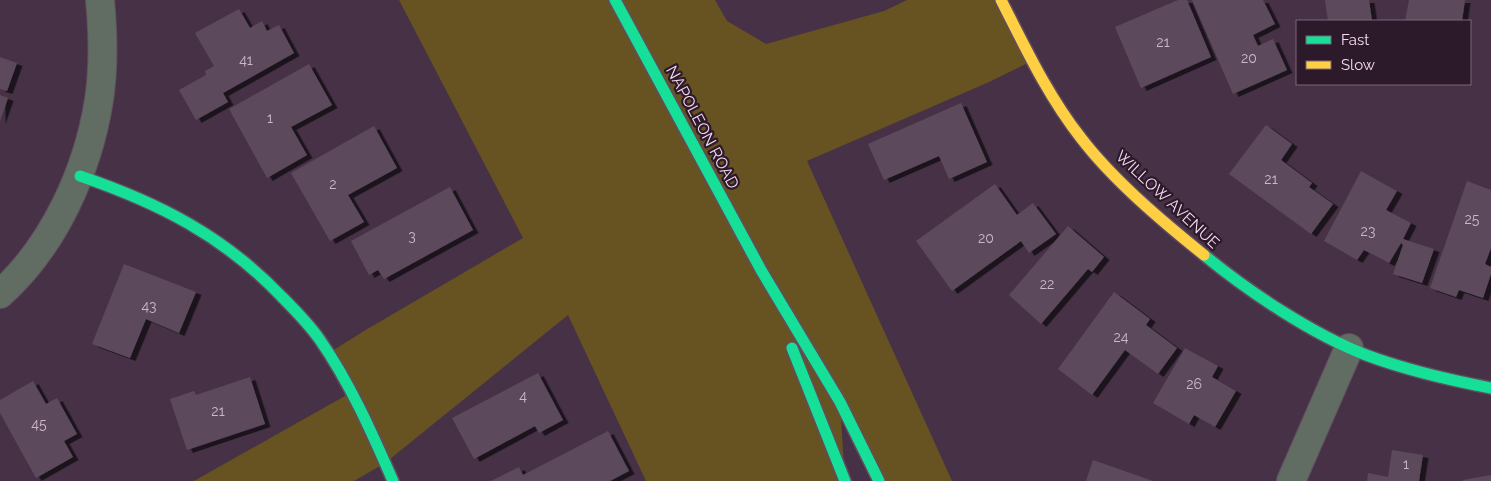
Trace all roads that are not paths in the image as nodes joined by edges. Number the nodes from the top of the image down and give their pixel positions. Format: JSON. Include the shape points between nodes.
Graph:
{"nodes":[{"id":1,"x":100,"y":0,"type":"edge"},
{"id":2,"x":615,"y":0,"type":"edge"},
{"id":3,"x":1001,"y":0,"type":"edge"},
{"id":4,"x":80,"y":176,"type":"junction"},
{"id":5,"x":761,"y":270,"type":"junction"},
{"id":6,"x":0,"y":294,"type":"edge"},
{"id":7,"x":1349,"y":348,"type":"junction"},
{"id":8,"x":1491,"y":388,"type":"edge"},
{"id":9,"x":392,"y":481,"type":"edge"},
{"id":10,"x":845,"y":481,"type":"edge"},
{"id":11,"x":879,"y":481,"type":"edge"},
{"id":12,"x":1291,"y":481,"type":"edge"}],
"edges":[{"from":1,"to":4,"type":"street","via":[[102,62],[99,99]]},
{"from":2,"to":5,"type":"street","name":"NAPOLEON ROAD"},
{"from":3,"to":7,"type":"street","name":"WILLOW AVENUE","via":[[1059,108],[1081,138],[1140,200],[1201,254],[1247,288]]},
{"from":4,"to":6,"type":"street","via":[[46,238],[29,263]]},
{"from":4,"to":9,"type":"street","via":[[145,199],[191,223],[223,244],[275,287],[310,327],[342,374],[367,421]]},
{"from":5,"to":10,"type":"street","name":"NAPOLEON ROAD"},
{"from":5,"to":11,"type":"street","name":"NAPOLEON ROAD","via":[[840,402]]},
{"from":7,"to":8,"type":"street","name":"WILLOW AVENUE","via":[[1460,382]]},
{"from":7,"to":12,"type":"street"}]}
